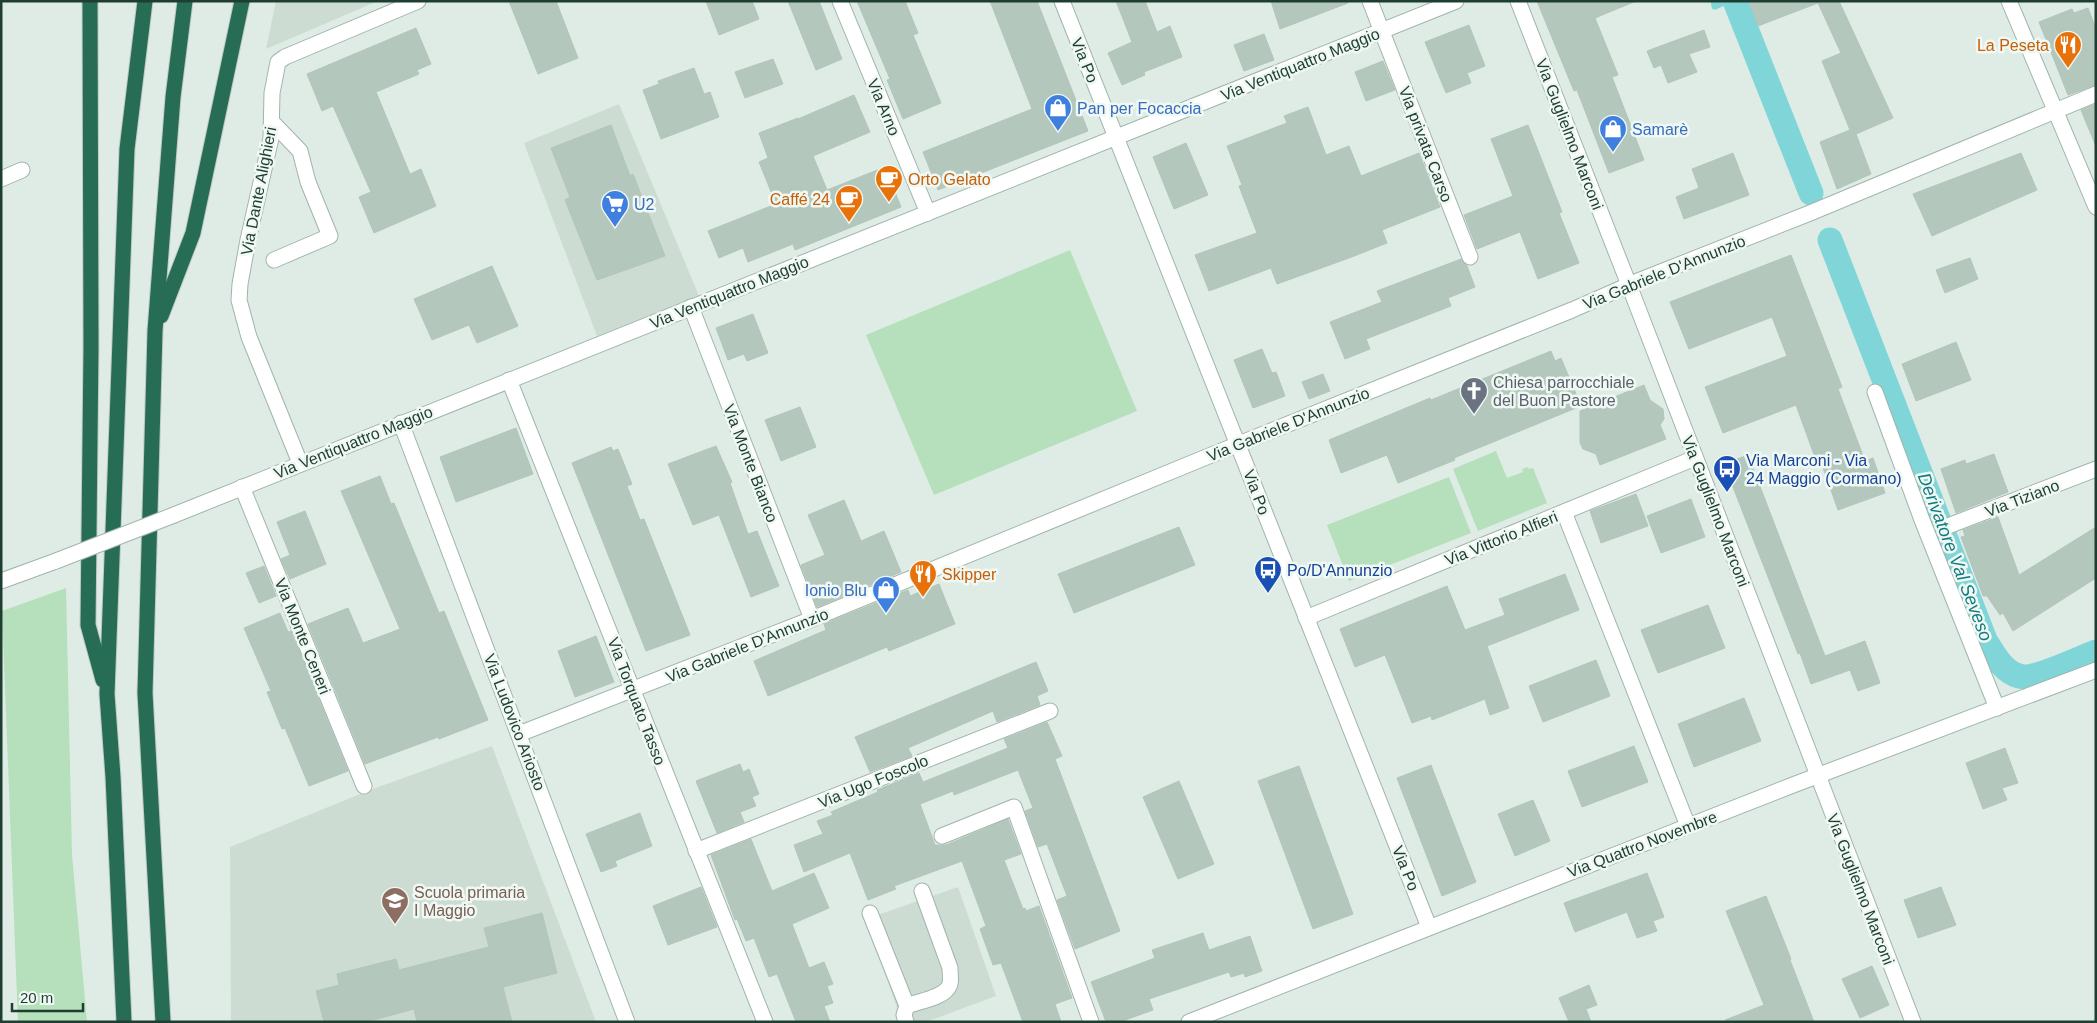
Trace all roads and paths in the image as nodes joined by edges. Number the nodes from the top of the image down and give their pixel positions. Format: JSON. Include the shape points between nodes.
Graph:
{"nodes":[{"id":1,"x":90,"y":1,"type":"edge"},
{"id":2,"x":145,"y":1,"type":"edge"},
{"id":3,"x":185,"y":1,"type":"edge"},
{"id":4,"x":242,"y":1,"type":"edge"},
{"id":5,"x":418,"y":1,"type":"edge"},
{"id":6,"x":840,"y":1,"type":"edge"},
{"id":7,"x":1062,"y":1,"type":"edge"},
{"id":8,"x":1370,"y":1,"type":"edge"},
{"id":9,"x":1456,"y":1,"type":"edge"},
{"id":10,"x":1518,"y":1,"type":"edge"},
{"id":11,"x":2009,"y":1,"type":"edge"},
{"id":12,"x":1382,"y":31,"type":"junction"},
{"id":13,"x":2096,"y":94,"type":"edge"},
{"id":14,"x":2056,"y":110,"type":"junction"},
{"id":15,"x":273,"y":124,"type":"junction"},
{"id":16,"x":1116,"y":138,"type":"junction"},
{"id":17,"x":22,"y":170,"type":"dead end"},
{"id":18,"x":1,"y":179,"type":"edge"},
{"id":19,"x":2096,"y":207,"type":"edge"},
{"id":20,"x":928,"y":213,"type":"junction"},
{"id":21,"x":1470,"y":257,"type":"dead end"},
{"id":22,"x":274,"y":260,"type":"dead end"},
{"id":23,"x":1629,"y":284,"type":"junction"},
{"id":24,"x":691,"y":307,"type":"junction"},
{"id":25,"x":155,"y":331,"type":"junction"},
{"id":26,"x":510,"y":380,"type":"junction"},
{"id":27,"x":1875,"y":392,"type":"dead end"},
{"id":28,"x":401,"y":423,"type":"junction"},
{"id":29,"x":1238,"y":444,"type":"junction"},
{"id":30,"x":1695,"y":458,"type":"junction"},
{"id":31,"x":300,"y":463,"type":"junction"},
{"id":32,"x":2096,"y":469,"type":"edge"},
{"id":33,"x":242,"y":487,"type":"junction"},
{"id":34,"x":1564,"y":512,"type":"junction"},
{"id":35,"x":1948,"y":526,"type":"dead end"},
{"id":36,"x":1,"y":581,"type":"edge"},
{"id":37,"x":1306,"y":618,"type":"junction"},
{"id":38,"x":812,"y":619,"type":"junction"},
{"id":39,"x":2096,"y":670,"type":"edge"},
{"id":40,"x":633,"y":690,"type":"junction"},
{"id":41,"x":107,"y":694,"type":"junction"},
{"id":42,"x":1997,"y":708,"type":"junction"},
{"id":43,"x":1050,"y":711,"type":"dead end"},
{"id":44,"x":519,"y":734,"type":"junction"},
{"id":45,"x":1818,"y":777,"type":"junction"},
{"id":46,"x":364,"y":786,"type":"dead end"},
{"id":47,"x":1688,"y":826,"type":"junction"},
{"id":48,"x":942,"y":836,"type":"dead end"},
{"id":49,"x":696,"y":851,"type":"junction"},
{"id":50,"x":922,"y":891,"type":"dead end"},
{"id":51,"x":870,"y":913,"type":"dead end"},
{"id":52,"x":1429,"y":927,"type":"junction"},
{"id":53,"x":906,"y":1014,"type":"edge"},
{"id":54,"x":124,"y":1022,"type":"edge"},
{"id":55,"x":163,"y":1022,"type":"edge"},
{"id":56,"x":627,"y":1022,"type":"edge"},
{"id":57,"x":765,"y":1022,"type":"edge"},
{"id":58,"x":1090,"y":1022,"type":"edge"},
{"id":59,"x":1189,"y":1022,"type":"edge"},
{"id":60,"x":1913,"y":1022,"type":"edge"}],
"edges":[{"from":1,"to":41,"type":"highway","via":[[92,348],[88,626]]},
{"from":2,"to":41,"type":"highway","via":[[127,149]]},
{"from":3,"to":25,"type":"highway"},
{"from":4,"to":25,"type":"highway","via":[[192,233]]},
{"from":5,"to":15,"type":"street","name":"Via Dante Alighieri","via":[[278,62],[272,93]]},
{"from":6,"to":20,"type":"street","name":"Via Arno"},
{"from":7,"to":16,"type":"street","name":"Via Po"},
{"from":8,"to":12,"type":"street","name":"Via privata Carso"},
{"from":9,"to":12,"type":"street","name":"Via Ventiquattro Maggio"},
{"from":10,"to":23,"type":"street","name":"Via Guglielmo Marconi"},
{"from":11,"to":14,"type":"street"},
{"from":12,"to":16,"type":"street","name":"Via Ventiquattro Maggio"},
{"from":12,"to":21,"type":"street","name":"Via privata Carso"},
{"from":13,"to":14,"type":"street","name":"Via Gabriele D'Annunzio"},
{"from":14,"to":19,"type":"street"},
{"from":14,"to":23,"type":"street","name":"Via Gabriele D'Annunzio","via":[[1810,214]]},
{"from":15,"to":22,"type":"street","via":[[301,154],[308,182],[330,236]]},
{"from":15,"to":31,"type":"street","name":"Via Dante Alighieri","via":[[239,300],[248,337]]},
{"from":16,"to":20,"type":"street","name":"Via Ventiquattro Maggio"},
{"from":16,"to":29,"type":"street","name":"Via Po"},
{"from":17,"to":18,"type":"street"},
{"from":20,"to":24,"type":"street","name":"Via Ventiquattro Maggio"},
{"from":23,"to":29,"type":"street","name":"Via Gabriele D'Annunzio","via":[[1563,314]]},
{"from":23,"to":30,"type":"street","name":"Via Guglielmo Marconi"},
{"from":24,"to":26,"type":"street","name":"Via Ventiquattro Maggio"},
{"from":24,"to":38,"type":"street","name":"Via Monte Bianco"},
{"from":25,"to":55,"type":"highway","via":[[145,693]]},
{"from":26,"to":28,"type":"street","name":"Via Ventiquattro Maggio"},
{"from":26,"to":40,"type":"street","name":"Via Torquato Tasso"},
{"from":27,"to":42,"type":"street"},
{"from":28,"to":31,"type":"street","name":"Via Ventiquattro Maggio"},
{"from":28,"to":44,"type":"street","name":"Via Ludovico Ariosto"},
{"from":29,"to":37,"type":"street","name":"Via Po"},
{"from":29,"to":38,"type":"street","name":"Via Gabriele D'Annunzio"},
{"from":30,"to":34,"type":"street","name":"Via Vittorio Alfieri"},
{"from":30,"to":45,"type":"street","name":"Via Guglielmo Marconi"},
{"from":31,"to":33,"type":"street","name":"Via Ventiquattro Maggio"},
{"from":32,"to":35,"type":"street","name":"Via Tiziano"},
{"from":33,"to":36,"type":"street","name":"Via Ventiquattro Maggio","bridge":true},
{"from":33,"to":46,"type":"street","name":"Via Monte Ceneri"},
{"from":34,"to":37,"type":"street","name":"Via Vittorio Alfieri"},
{"from":34,"to":47,"type":"street"},
{"from":37,"to":52,"type":"street","name":"Via Po"},
{"from":38,"to":40,"type":"street","name":"Via Gabriele D'Annunzio"},
{"from":39,"to":42,"type":"street","name":"Via Quattro Novembre"},
{"from":40,"to":44,"type":"street","name":"Via Gabriele D'Annunzio"},
{"from":40,"to":49,"type":"street","name":"Via Torquato Tasso"},
{"from":41,"to":54,"type":"highway"},
{"from":42,"to":45,"type":"street","name":"Via Quattro Novembre"},
{"from":43,"to":49,"type":"street","name":"Via Ugo Foscolo"},
{"from":44,"to":56,"type":"street","name":"Via Ludovico Ariosto"},
{"from":45,"to":47,"type":"street","name":"Via Quattro Novembre"},
{"from":45,"to":60,"type":"street","name":"Via Guglielmo Marconi"},
{"from":47,"to":52,"type":"street","name":"Via Quattro Novembre"},
{"from":48,"to":58,"type":"street","via":[[1014,807]]},
{"from":49,"to":57,"type":"street","name":"Via Torquato Tasso"},
{"from":50,"to":53,"type":"street","via":[[948,962],[951,981],[948,988]]},
{"from":51,"to":53,"type":"street"},
{"from":52,"to":59,"type":"street","name":"Via Quattro Novembre"}]}
